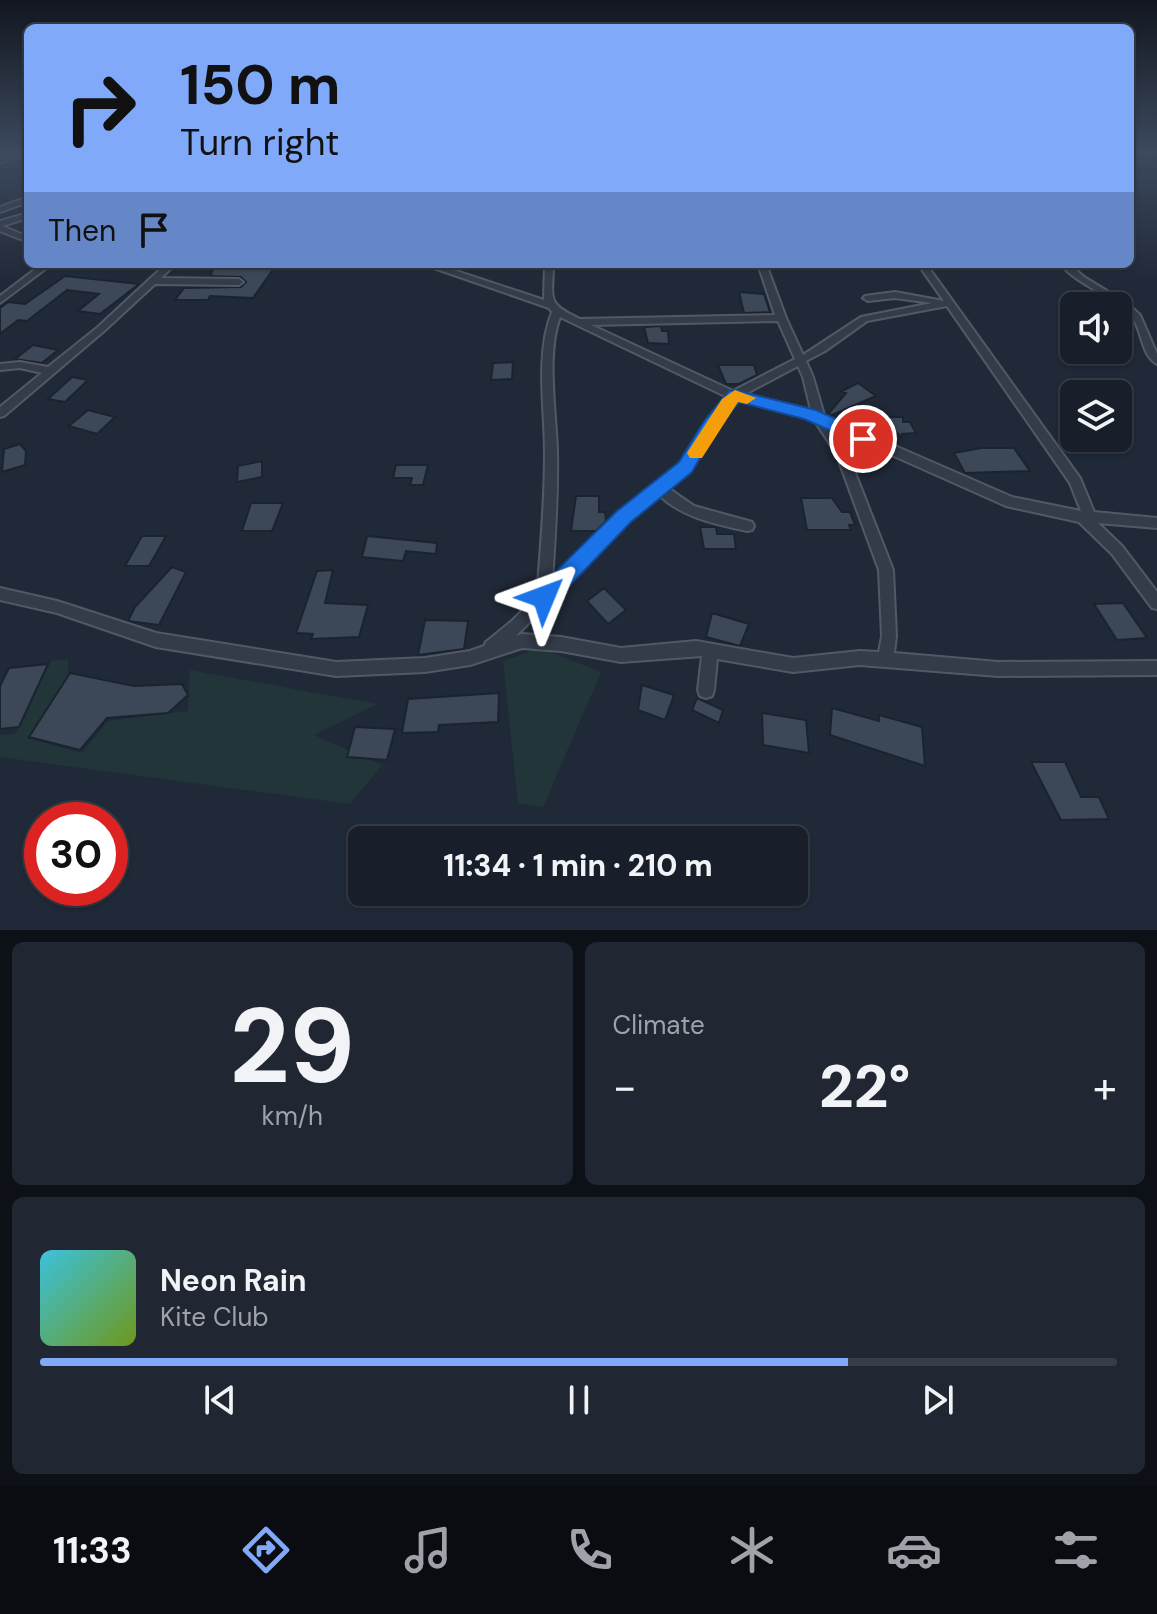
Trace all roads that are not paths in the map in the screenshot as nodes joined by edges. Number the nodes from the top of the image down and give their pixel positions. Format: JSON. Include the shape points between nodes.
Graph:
{"nodes":[{"id":1,"x":24,"y":201,"type":"edge"},
{"id":2,"x":0,"y":210,"type":"edge"},
{"id":3,"x":24,"y":217,"type":"edge"},
{"id":4,"x":0,"y":226,"type":"edge"},
{"id":5,"x":24,"y":238,"type":"edge"},
{"id":6,"x":43,"y":268,"type":"edge"},
{"id":7,"x":167,"y":268,"type":"edge"},
{"id":8,"x":438,"y":268,"type":"edge"},
{"id":9,"x":549,"y":268,"type":"edge"},
{"id":10,"x":763,"y":268,"type":"edge"},
{"id":11,"x":924,"y":268,"type":"edge"},
{"id":12,"x":1068,"y":268,"type":"edge"},
{"id":13,"x":155,"y":281,"type":"junction"},
{"id":14,"x":239,"y":282,"type":"dead end"},
{"id":15,"x":868,"y":298,"type":"dead end"},
{"id":16,"x":0,"y":300,"type":"edge"},
{"id":17,"x":945,"y":303,"type":"junction"},
{"id":18,"x":553,"y":308,"type":"junction"},
{"id":19,"x":781,"y":318,"type":"junction"},
{"id":20,"x":577,"y":322,"type":"junction"},
{"id":21,"x":799,"y":360,"type":"junction"},
{"id":22,"x":1157,"y":361,"type":"edge"},
{"id":23,"x":0,"y":367,"type":"edge"},
{"id":24,"x":50,"y":371,"type":"junction"},
{"id":25,"x":735,"y":395,"type":"junction"},
{"id":26,"x":0,"y":413,"type":"edge"},
{"id":27,"x":819,"y":419,"type":"junction"},
{"id":28,"x":660,"y":488,"type":"junction"},
{"id":29,"x":1086,"y":517,"type":"junction"},
{"id":30,"x":1157,"y":523,"type":"edge"},
{"id":31,"x":747,"y":526,"type":"dead end"},
{"id":32,"x":0,"y":594,"type":"edge"},
{"id":33,"x":544,"y":597,"type":"junction"},
{"id":34,"x":1157,"y":603,"type":"edge"},
{"id":35,"x":486,"y":650,"type":"junction"},
{"id":36,"x":710,"y":650,"type":"junction"},
{"id":37,"x":886,"y":660,"type":"junction"},
{"id":38,"x":1157,"y":668,"type":"edge"},
{"id":39,"x":706,"y":690,"type":"dead end"}],
"edges":[{"from":1,"to":2,"type":"street"},
{"from":3,"to":4,"type":"street"},
{"from":4,"to":5,"type":"street"},
{"from":6,"to":16,"type":"street"},
{"from":7,"to":13,"type":"street"},
{"from":8,"to":18,"type":"street"},
{"from":9,"to":18,"type":"street"},
{"from":10,"to":19,"type":"street"},
{"from":11,"to":17,"type":"street"},
{"from":12,"to":22,"type":"street","via":[[1134,314]]},
{"from":13,"to":14,"type":"street"},
{"from":13,"to":24,"type":"street"},
{"from":15,"to":17,"type":"street","via":[[906,296]]},
{"from":17,"to":21,"type":"street","via":[[864,319]]},
{"from":17,"to":29,"type":"street","via":[[1076,481]]},
{"from":18,"to":20,"type":"street"},
{"from":18,"to":33,"type":"street"},
{"from":19,"to":20,"type":"street"},
{"from":19,"to":21,"type":"street"},
{"from":20,"to":25,"type":"street"},
{"from":21,"to":25,"type":"street"},
{"from":21,"to":27,"type":"street"},
{"from":23,"to":24,"type":"street"},
{"from":24,"to":26,"type":"street"},
{"from":25,"to":27,"type":"street"},
{"from":25,"to":28,"type":"street","via":[[693,458]]},
{"from":27,"to":29,"type":"street","via":[[1010,502]]},
{"from":27,"to":37,"type":"street","via":[[841,452],[886,570]]},
{"from":28,"to":31,"type":"street","via":[[692,512]]},
{"from":28,"to":33,"type":"street","via":[[624,516]]},
{"from":29,"to":30,"type":"street"},
{"from":29,"to":34,"type":"street"},
{"from":32,"to":35,"type":"street","via":[[156,640],[336,669],[425,665]]},
{"from":33,"to":35,"type":"street"},
{"from":35,"to":36,"type":"street","via":[[522,641],[621,655],[683,647]]},
{"from":36,"to":37,"type":"street","via":[[793,665]]},
{"from":36,"to":39,"type":"street"},
{"from":37,"to":38,"type":"street","via":[[998,669]]}]}
